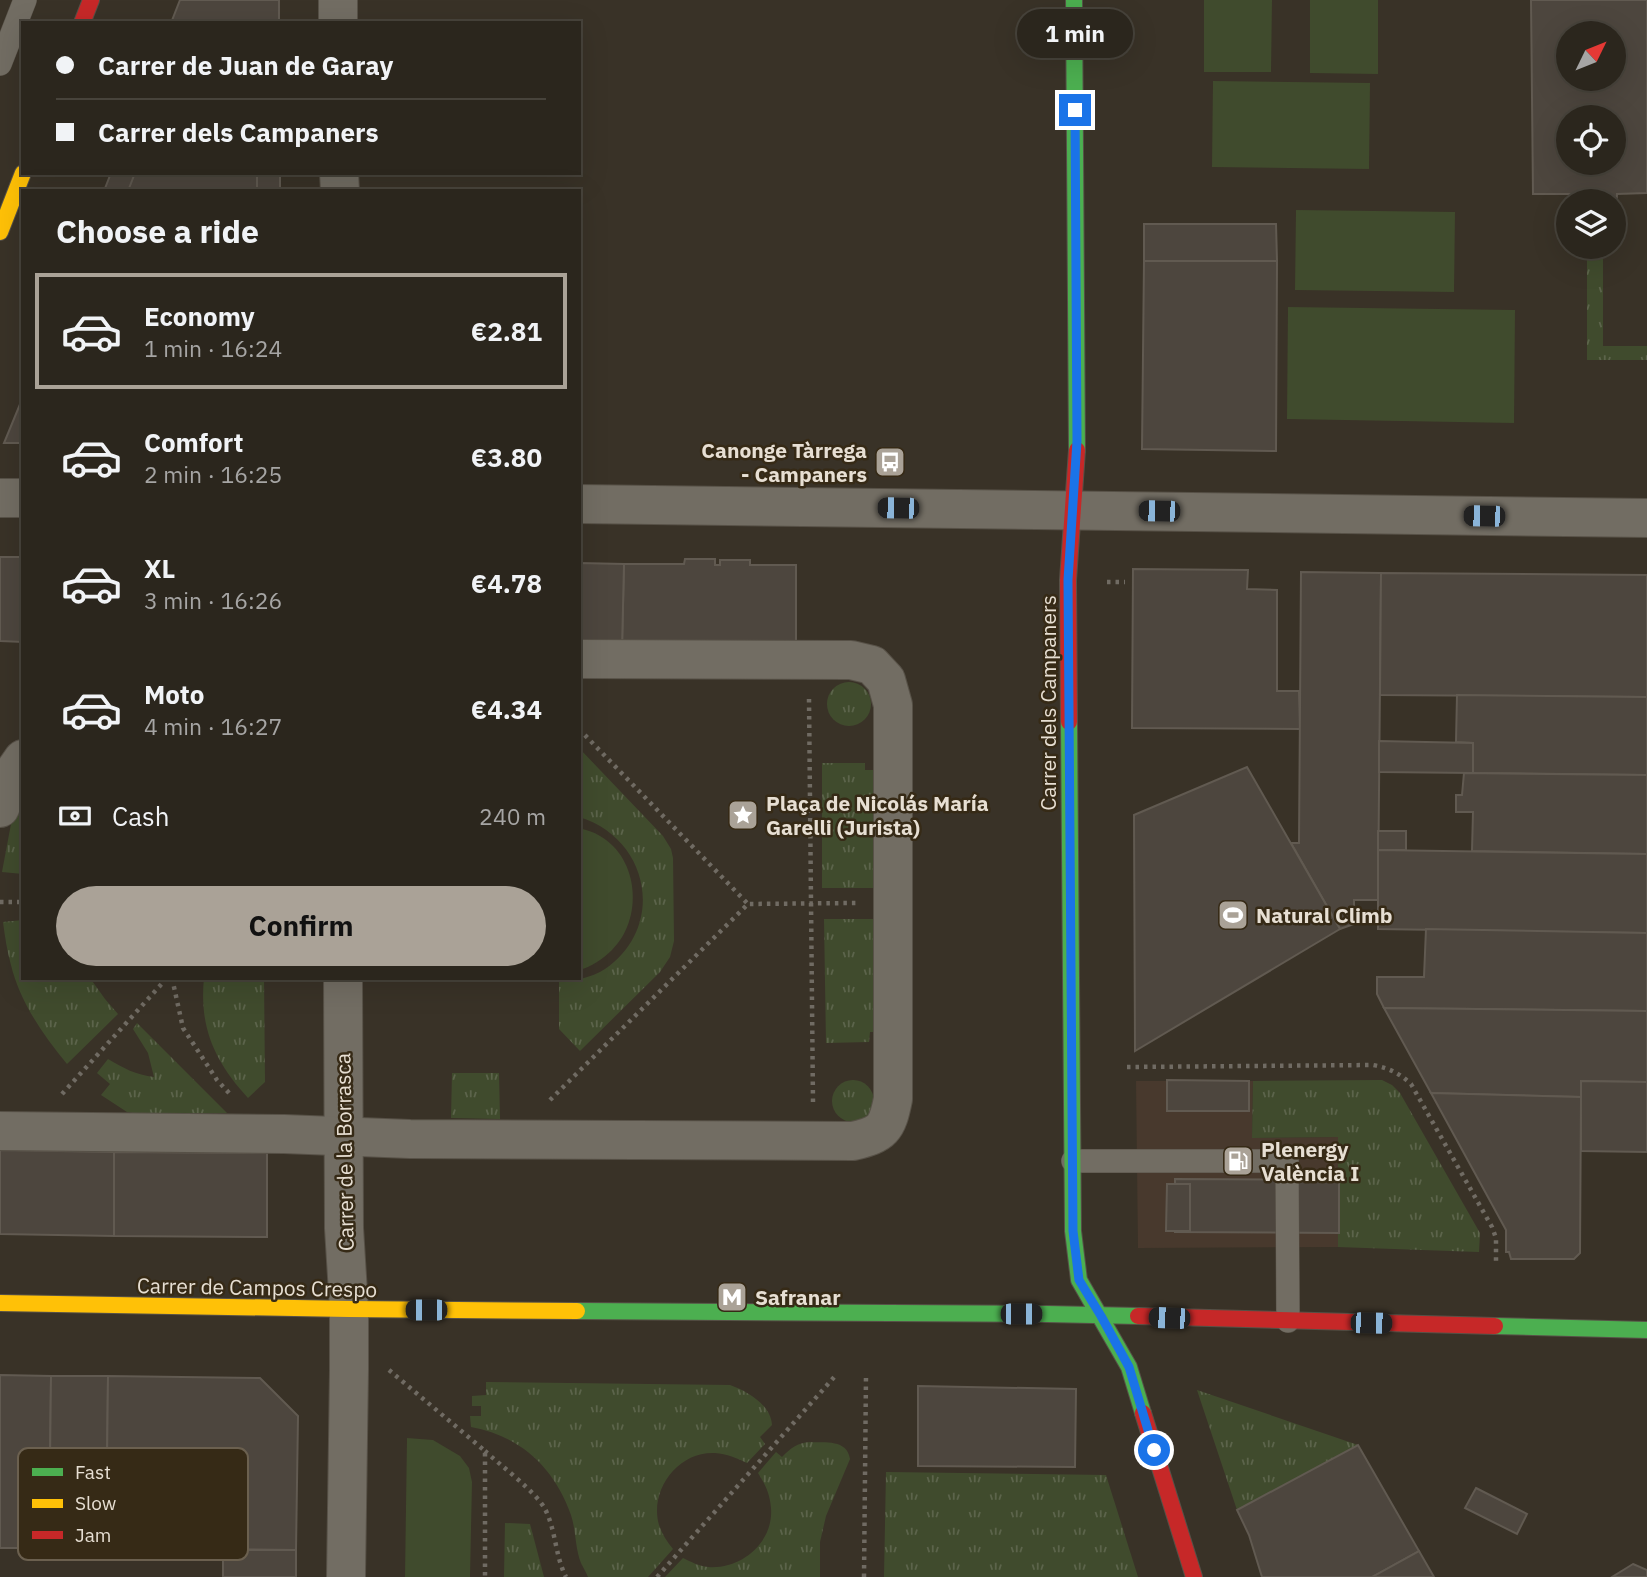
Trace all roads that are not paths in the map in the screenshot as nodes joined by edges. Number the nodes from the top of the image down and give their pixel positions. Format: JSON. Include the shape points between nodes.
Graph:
{"nodes":[{"id":1,"x":25,"y":0,"type":"edge"},
{"id":2,"x":91,"y":0,"type":"edge"},
{"id":3,"x":338,"y":0,"type":"edge"},
{"id":4,"x":1074,"y":0,"type":"edge"},
{"id":5,"x":83,"y":21,"type":"edge"},
{"id":6,"x":338,"y":21,"type":"edge"},
{"id":7,"x":0,"y":64,"type":"edge"},
{"id":8,"x":22,"y":175,"type":"edge"},
{"id":9,"x":0,"y":232,"type":"edge"},
{"id":10,"x":0,"y":498,"type":"edge"},
{"id":11,"x":21,"y":498,"type":"edge"},
{"id":12,"x":581,"y":504,"type":"edge"},
{"id":13,"x":1072,"y":509,"type":"junction"},
{"id":14,"x":1647,"y":518,"type":"edge"},
{"id":15,"x":581,"y":659,"type":"edge"},
{"id":16,"x":21,"y":762,"type":"edge"},
{"id":17,"x":0,"y":808,"type":"edge"},
{"id":18,"x":343,"y":980,"type":"edge"},
{"id":19,"x":13,"y":1131,"type":"edge"},
{"id":20,"x":343,"y":1137,"type":"junction"},
{"id":21,"x":1073,"y":1161,"type":"junction"},
{"id":22,"x":0,"y":1303,"type":"edge"},
{"id":23,"x":349,"y":1310,"type":"junction"},
{"id":24,"x":1101,"y":1316,"type":"junction"},
{"id":25,"x":1288,"y":1321,"type":"junction"},
{"id":26,"x":1647,"y":1330,"type":"edge"},
{"id":27,"x":346,"y":1577,"type":"edge"},
{"id":28,"x":1194,"y":1577,"type":"edge"}],
"edges":[{"from":1,"to":7,"type":"lane"},
{"from":2,"to":5,"type":"street"},
{"from":3,"to":6,"type":"street"},
{"from":4,"to":13,"type":"street","name":"Carrer dels Campaners","via":[[1077,441]]},
{"from":8,"to":9,"type":"street"},
{"from":10,"to":11,"type":"street"},
{"from":12,"to":13,"type":"street"},
{"from":13,"to":14,"type":"street"},
{"from":13,"to":21,"type":"street","name":"Carrer dels Campaners","via":[[1068,580]]},
{"from":15,"to":20,"type":"street","via":[[850,660],[872,665],[886,680],[893,705],[893,1099],[889,1121],[873,1136],[853,1141]]},
{"from":16,"to":17,"type":"street"},
{"from":18,"to":20,"type":"street","name":"Carrer de la Borrasca"},
{"from":19,"to":20,"type":"street"},
{"from":20,"to":23,"type":"street","name":"Carrer de la Borrasca"},
{"from":21,"to":24,"type":"street","name":"Carrer dels Campaners","via":[[1073,1231],[1079,1280]]},
{"from":21,"to":25,"type":"lane","via":[[1287,1161]]},
{"from":22,"to":23,"type":"street","name":"Carrer de Campos Crespo"},
{"from":23,"to":24,"type":"street","name":"Carrer de Campos Crespo"},
{"from":23,"to":27,"type":"street","name":"Carrer de la Borrasca"},
{"from":24,"to":25,"type":"street","name":"Carrer de Campos Crespo"},
{"from":24,"to":28,"type":"street","name":"Carrer dels Campaners","via":[[1129,1367]]},
{"from":25,"to":26,"type":"street","name":"Carrer de Campos Crespo"}]}
